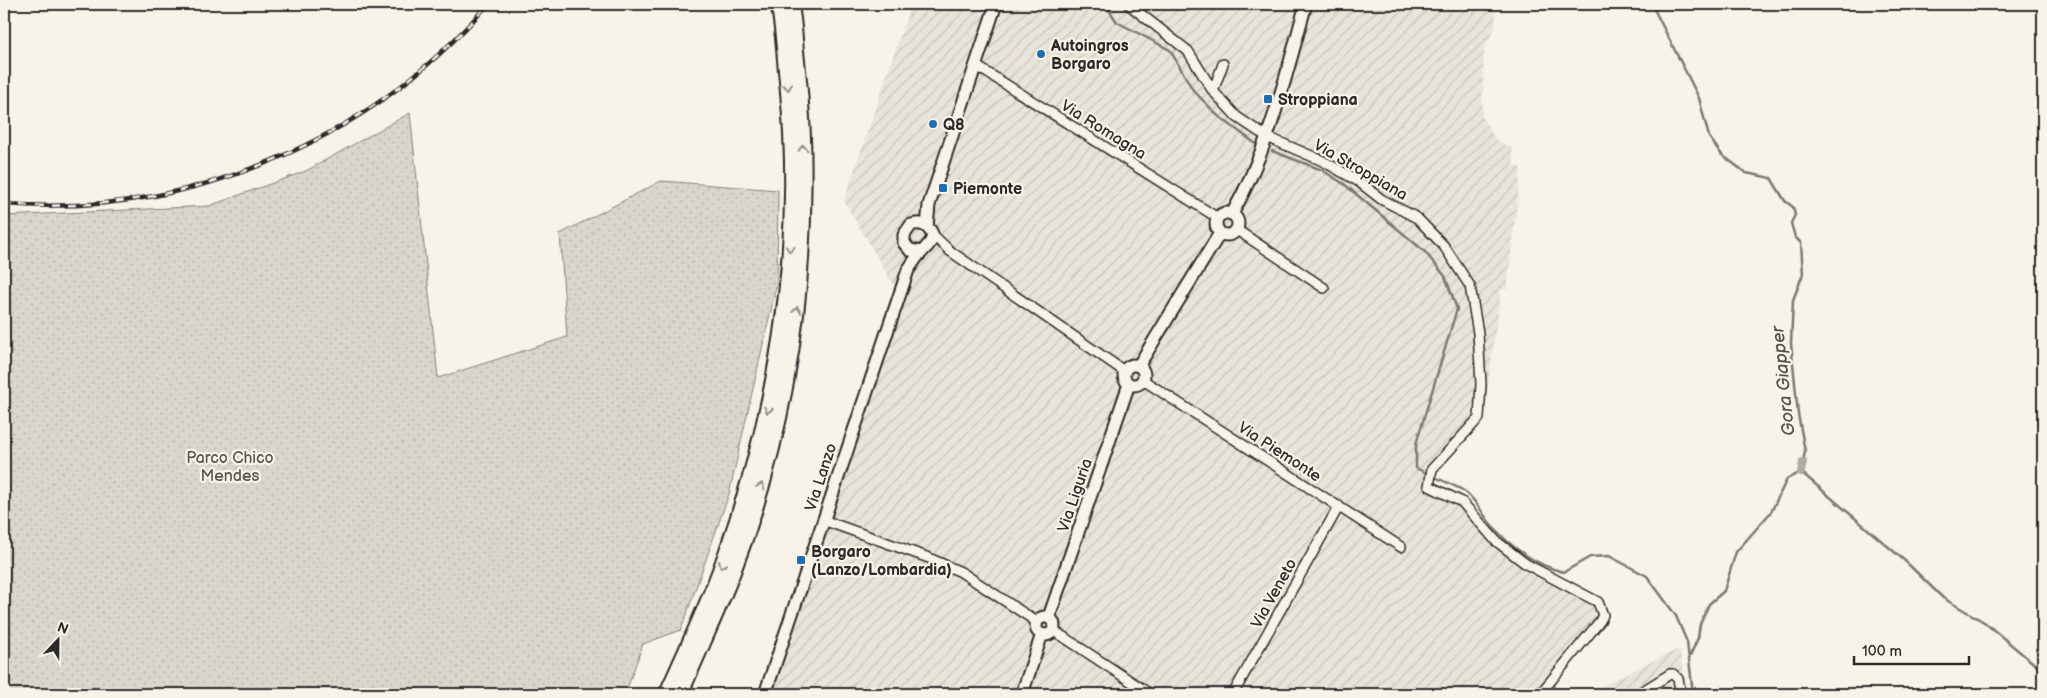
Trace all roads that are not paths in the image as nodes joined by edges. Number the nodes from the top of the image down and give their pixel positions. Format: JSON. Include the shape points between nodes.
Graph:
{"nodes":[{"id":1,"x":779,"y":4,"type":"edge"},
{"id":2,"x":790,"y":4,"type":"edge"},
{"id":3,"x":996,"y":4,"type":"edge"},
{"id":4,"x":1128,"y":4,"type":"edge"},
{"id":5,"x":1306,"y":4,"type":"edge"},
{"id":6,"x":1223,"y":64,"type":"dead end"},
{"id":7,"x":975,"y":65,"type":"junction"},
{"id":8,"x":1213,"y":91,"type":"junction"},
{"id":9,"x":1267,"y":137,"type":"junction"},
{"id":10,"x":1232,"y":214,"type":"junction"},
{"id":11,"x":1218,"y":218,"type":"junction"},
{"id":12,"x":924,"y":228,"type":"junction"},
{"id":13,"x":1237,"y":230,"type":"junction"},
{"id":14,"x":1220,"y":233,"type":"junction"},
{"id":15,"x":906,"y":247,"type":"junction"},
{"id":16,"x":925,"y":250,"type":"junction"},
{"id":17,"x":950,"y":251,"type":"junction"},
{"id":18,"x":908,"y":270,"type":"junction"},
{"id":19,"x":1324,"y":288,"type":"dead end"},
{"id":20,"x":1139,"y":365,"type":"junction"},
{"id":21,"x":1124,"y":371,"type":"junction"},
{"id":22,"x":1143,"y":380,"type":"junction"},
{"id":23,"x":1129,"y":384,"type":"junction"},
{"id":24,"x":1339,"y":506,"type":"junction"},
{"id":25,"x":823,"y":520,"type":"junction"},
{"id":26,"x":1401,"y":547,"type":"dead end"},
{"id":27,"x":1049,"y":617,"type":"junction"},
{"id":28,"x":1037,"y":622,"type":"junction"},
{"id":29,"x":1048,"y":632,"type":"junction"},
{"id":30,"x":667,"y":694,"type":"edge"},
{"id":31,"x":680,"y":694,"type":"edge"},
{"id":32,"x":765,"y":694,"type":"edge"},
{"id":33,"x":1022,"y":694,"type":"edge"},
{"id":34,"x":1150,"y":694,"type":"edge"},
{"id":35,"x":1234,"y":694,"type":"edge"},
{"id":36,"x":1540,"y":694,"type":"edge"},
{"id":37,"x":1638,"y":694,"type":"edge"},
{"id":38,"x":1681,"y":694,"type":"edge"}],
"edges":[{"from":1,"to":30,"type":"highway","one_way":true,"via":[[792,123],[793,213],[783,332],[753,472],[732,539]]},
{"from":31,"to":2,"type":"highway","one_way":true,"via":[[732,572],[764,477],[792,344],[804,216],[803,123]]},
{"from":3,"to":7,"type":"street"},
{"from":4,"to":8,"type":"street","name":"Via Stroppiana","via":[[1188,52]]},
{"from":5,"to":9,"type":"street"},
{"from":6,"to":8,"type":"street"},
{"from":7,"to":11,"type":"street","name":"Via Romagna"},
{"from":7,"to":12,"type":"street"},
{"from":8,"to":9,"type":"street","name":"Via Stroppiana","via":[[1237,117]]},
{"from":9,"to":10,"type":"street"},
{"from":9,"to":36,"type":"street","name":"Via Stroppiana","via":[[1323,161],[1417,218],[1444,246],[1470,286],[1481,375],[1479,418],[1432,469],[1429,486],[1462,502],[1496,541],[1521,560],[1598,602],[1603,615]]},
{"from":10,"to":11,"type":"street","via":[[1226,213]]},
{"from":10,"to":13,"type":"street","via":[[1238,220]]},
{"from":11,"to":14,"type":"street","via":[[1216,227]]},
{"from":12,"to":15,"type":"street","via":[[908,227],[904,235]]},
{"from":12,"to":16,"type":"street","via":[[931,242]]},
{"from":12,"to":17,"type":"street"},
{"from":13,"to":14,"type":"street","via":[[1231,235]]},
{"from":13,"to":19,"type":"street"},
{"from":14,"to":20,"type":"street"},
{"from":15,"to":16,"type":"street","via":[[914,252]]},
{"from":15,"to":18,"type":"street","name":"Via Lanzo"},
{"from":16,"to":17,"type":"street","via":[[940,248]]},
{"from":16,"to":18,"type":"street","name":"Via Lanzo"},
{"from":17,"to":21,"type":"street"},
{"from":18,"to":25,"type":"street","name":"Via Lanzo"},
{"from":20,"to":21,"type":"street","via":[[1129,365]]},
{"from":20,"to":22,"type":"street","via":[[1144,372]]},
{"from":21,"to":23,"type":"street"},
{"from":22,"to":23,"type":"street"},
{"from":22,"to":24,"type":"street","name":"Via Piemonte"},
{"from":23,"to":27,"type":"street","name":"Via Liguria"},
{"from":24,"to":26,"type":"street","name":"Via Piemonte"},
{"from":24,"to":35,"type":"street","name":"Via Veneto"},
{"from":25,"to":28,"type":"street","via":[[961,572]]},
{"from":25,"to":32,"type":"street","name":"Via Lanzo"},
{"from":27,"to":28,"type":"street"},
{"from":27,"to":29,"type":"street","via":[[1054,623]]},
{"from":28,"to":29,"type":"street","via":[[1038,630]]},
{"from":29,"to":33,"type":"street"},
{"from":29,"to":34,"type":"street"},
{"from":37,"to":38,"type":"street","via":[[1670,674],[1678,679]]}]}
